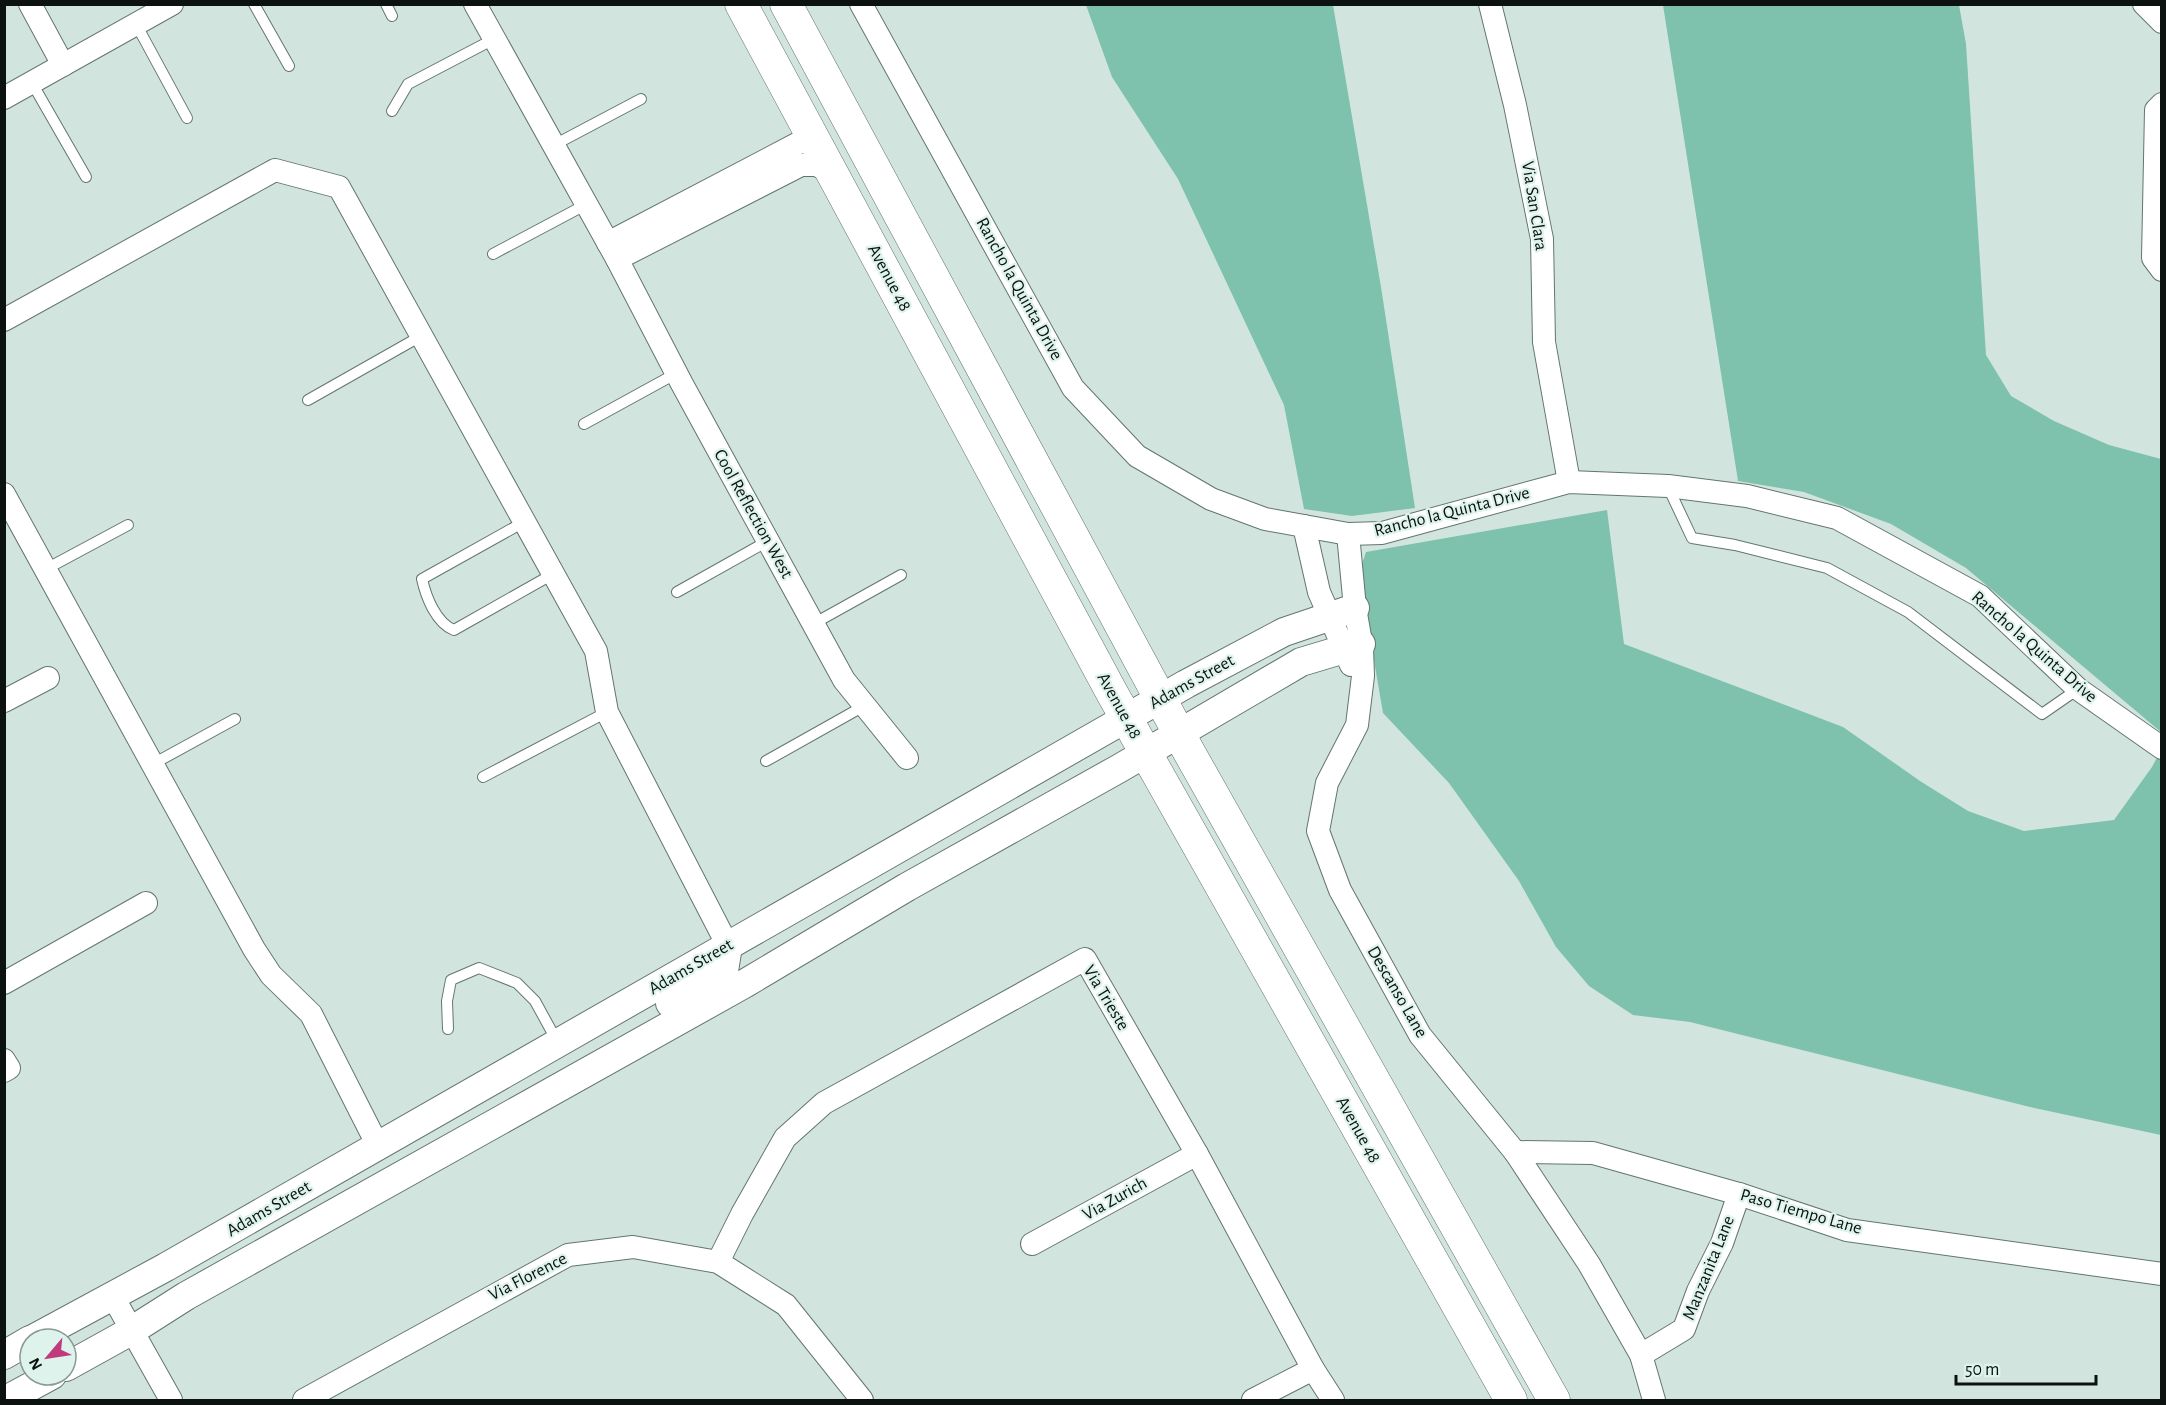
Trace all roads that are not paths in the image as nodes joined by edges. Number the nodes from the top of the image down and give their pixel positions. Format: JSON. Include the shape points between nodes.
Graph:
{"nodes":[{"id":1,"x":30,"y":4,"type":"edge"},
{"id":2,"x":254,"y":4,"type":"edge"},
{"id":3,"x":386,"y":4,"type":"edge"},
{"id":4,"x":475,"y":4,"type":"edge"},
{"id":5,"x":741,"y":4,"type":"edge"},
{"id":6,"x":786,"y":4,"type":"edge"},
{"id":7,"x":861,"y":4,"type":"edge"},
{"id":8,"x":1490,"y":4,"type":"edge"},
{"id":9,"x":2144,"y":4,"type":"edge"},
{"id":10,"x":167,"y":6,"type":"edge"},
{"id":11,"x":392,"y":16,"type":"dead end"},
{"id":12,"x":2162,"y":22,"type":"edge"},
{"id":13,"x":136,"y":24,"type":"junction"},
{"id":14,"x":495,"y":39,"type":"junction"},
{"id":15,"x":63,"y":65,"type":"junction"},
{"id":16,"x":289,"y":66,"type":"dead end"},
{"id":17,"x":32,"y":83,"type":"junction"},
{"id":18,"x":4,"y":98,"type":"edge"},
{"id":19,"x":641,"y":99,"type":"dead end"},
{"id":20,"x":2162,"y":104,"type":"edge"},
{"id":21,"x":393,"y":111,"type":"dead end"},
{"id":22,"x":187,"y":118,"type":"dead end"},
{"id":23,"x":812,"y":136,"type":"junction"},
{"id":24,"x":554,"y":145,"type":"junction"},
{"id":25,"x":832,"y":174,"type":"junction"},
{"id":26,"x":86,"y":177,"type":"dead end"},
{"id":27,"x":586,"y":204,"type":"junction"},
{"id":28,"x":613,"y":251,"type":"junction"},
{"id":29,"x":493,"y":254,"type":"dead end"},
{"id":30,"x":2162,"y":270,"type":"edge"},
{"id":31,"x":4,"y":320,"type":"edge"},
{"id":32,"x":958,"y":325,"type":"junction"},
{"id":33,"x":421,"y":336,"type":"junction"},
{"id":34,"x":677,"y":373,"type":"junction"},
{"id":35,"x":308,"y":400,"type":"dead end"},
{"id":36,"x":584,"y":424,"type":"dead end"},
{"id":37,"x":1569,"y":482,"type":"junction"},
{"id":38,"x":1668,"y":486,"type":"junction"},
{"id":39,"x":4,"y":494,"type":"edge"},
{"id":40,"x":524,"y":522,"type":"junction"},
{"id":41,"x":128,"y":525,"type":"dead end"},
{"id":42,"x":1304,"y":526,"type":"junction"},
{"id":43,"x":1348,"y":534,"type":"junction"},
{"id":44,"x":768,"y":541,"type":"junction"},
{"id":45,"x":46,"y":569,"type":"junction"},
{"id":46,"x":553,"y":574,"type":"junction"},
{"id":47,"x":901,"y":574,"type":"dead end"},
{"id":48,"x":677,"y":592,"type":"dead end"},
{"id":49,"x":1342,"y":612,"type":"junction"},
{"id":50,"x":813,"y":624,"type":"junction"},
{"id":51,"x":1352,"y":646,"type":"junction"},
{"id":52,"x":48,"y":678,"type":"dead end"},
{"id":53,"x":2078,"y":689,"type":"junction"},
{"id":54,"x":1160,"y":699,"type":"junction"},
{"id":55,"x":4,"y":701,"type":"edge"},
{"id":56,"x":864,"y":706,"type":"junction"},
{"id":57,"x":607,"y":712,"type":"junction"},
{"id":58,"x":235,"y":719,"type":"dead end"},
{"id":59,"x":1126,"y":719,"type":"junction"},
{"id":60,"x":1179,"y":733,"type":"junction"},
{"id":61,"x":2162,"y":748,"type":"edge"},
{"id":62,"x":1145,"y":753,"type":"junction"},
{"id":63,"x":907,"y":758,"type":"dead end"},
{"id":64,"x":766,"y":761,"type":"dead end"},
{"id":65,"x":153,"y":764,"type":"junction"},
{"id":66,"x":483,"y":777,"type":"dead end"},
{"id":67,"x":146,"y":903,"type":"dead end"},
{"id":68,"x":728,"y":946,"type":"junction"},
{"id":69,"x":4,"y":983,"type":"edge"},
{"id":70,"x":448,"y":1029,"type":"dead end"},
{"id":71,"x":559,"y":1043,"type":"junction"},
{"id":72,"x":633,"y":1046,"type":"junction"},
{"id":73,"x":4,"y":1060,"type":"edge"},
{"id":74,"x":4,"y":1071,"type":"edge"},
{"id":75,"x":378,"y":1146,"type":"junction"},
{"id":76,"x":1515,"y":1152,"type":"junction"},
{"id":77,"x":1197,"y":1154,"type":"junction"},
{"id":78,"x":1739,"y":1194,"type":"junction"},
{"id":79,"x":1032,"y":1244,"type":"dead end"},
{"id":80,"x":718,"y":1262,"type":"junction"},
{"id":81,"x":2162,"y":1274,"type":"edge"},
{"id":82,"x":112,"y":1295,"type":"junction"},
{"id":83,"x":54,"y":1327,"type":"edge"},
{"id":84,"x":131,"y":1331,"type":"junction"},
{"id":85,"x":18,"y":1347,"type":"edge"},
{"id":86,"x":4,"y":1355,"type":"edge"},
{"id":87,"x":1641,"y":1355,"type":"junction"},
{"id":88,"x":78,"y":1360,"type":"edge"},
{"id":89,"x":1313,"y":1369,"type":"junction"},
{"id":90,"x":31,"y":1387,"type":"edge"},
{"id":91,"x":6,"y":1401,"type":"edge"},
{"id":92,"x":171,"y":1401,"type":"edge"},
{"id":93,"x":304,"y":1401,"type":"edge"},
{"id":94,"x":862,"y":1401,"type":"edge"},
{"id":95,"x":1254,"y":1401,"type":"edge"},
{"id":96,"x":1333,"y":1401,"type":"edge"},
{"id":97,"x":1511,"y":1401,"type":"edge"},
{"id":98,"x":1554,"y":1401,"type":"edge"},
{"id":99,"x":1654,"y":1401,"type":"edge"}],
"edges":[{"from":1,"to":15,"type":"street"},
{"from":2,"to":16,"type":"lane"},
{"from":3,"to":11,"type":"lane"},
{"from":4,"to":14,"type":"street","name":"Cool Reflection West"},
{"from":5,"to":23,"type":"main road","name":"Avenue 48"},
{"from":6,"to":32,"type":"main road","name":"Avenue 48"},
{"from":7,"to":42,"type":"street","name":"Rancho la Quinta Drive","via":[[1073,388],[1137,456],[1211,499],[1265,519]]},
{"from":8,"to":37,"type":"street","name":"Via San Clara","via":[[1542,239],[1544,342]]},
{"from":9,"to":12,"type":"street"},
{"from":10,"to":13,"type":"street"},
{"from":13,"to":15,"type":"street"},
{"from":13,"to":22,"type":"lane"},
{"from":14,"to":21,"type":"lane","via":[[408,84]]},
{"from":14,"to":24,"type":"street","name":"Cool Reflection West"},
{"from":15,"to":17,"type":"street"},
{"from":17,"to":18,"type":"street"},
{"from":17,"to":26,"type":"lane"},
{"from":19,"to":24,"type":"lane"},
{"from":20,"to":30,"type":"street","via":[[2156,110],[2153,258]]},
{"from":23,"to":25,"type":"main road","name":"Avenue 48"},
{"from":23,"to":28,"type":"street"},
{"from":23,"to":32,"type":"main road","via":[[828,140],[845,153],[915,282]]},
{"from":24,"to":27,"type":"street","name":"Cool Reflection West"},
{"from":25,"to":28,"type":"street","via":[[817,165],[801,165]]},
{"from":25,"to":59,"type":"main road","name":"Avenue 48"},
{"from":27,"to":28,"type":"street","name":"Cool Reflection West"},
{"from":27,"to":29,"type":"lane"},
{"from":28,"to":34,"type":"street","name":"Cool Reflection West"},
{"from":31,"to":33,"type":"street","via":[[275,170],[339,187]]},
{"from":32,"to":54,"type":"main road","name":"Avenue 48"},
{"from":33,"to":35,"type":"lane"},
{"from":33,"to":40,"type":"street"},
{"from":34,"to":36,"type":"lane"},
{"from":34,"to":44,"type":"street","name":"Cool Reflection West"},
{"from":37,"to":38,"type":"street","name":"Rancho la Quinta Drive"},
{"from":37,"to":43,"type":"street","name":"Rancho la Quinta Drive","via":[[1382,533]]},
{"from":38,"to":53,"type":"street","name":"Rancho la Quinta Drive","via":[[1747,496],[1837,518],[1980,596]]},
{"from":38,"to":53,"type":"lane","via":[[1692,538],[1827,568],[1908,612],[2042,714]]},
{"from":39,"to":45,"type":"street"},
{"from":40,"to":46,"type":"street"},
{"from":40,"to":46,"type":"lane","via":[[422,579],[425,595],[446,627],[454,630]]},
{"from":41,"to":45,"type":"lane"},
{"from":42,"to":43,"type":"street","name":"Rancho la Quinta Drive"},
{"from":42,"to":49,"type":"street","via":[[1319,592]]},
{"from":43,"to":49,"type":"street"},
{"from":44,"to":48,"type":"lane"},
{"from":44,"to":50,"type":"street","name":"Cool Reflection West"},
{"from":45,"to":65,"type":"street"},
{"from":46,"to":57,"type":"street","via":[[596,651]]},
{"from":47,"to":50,"type":"lane"},
{"from":49,"to":51,"type":"street"},
{"from":49,"to":54,"type":"street","name":"Adams Street","via":[[1284,632]]},
{"from":50,"to":56,"type":"street","name":"Cool Reflection West","via":[[844,680]]},
{"from":51,"to":60,"type":"street","name":"Adams Street","via":[[1301,662]]},
{"from":51,"to":76,"type":"street","name":"Descanso Lane","via":[[1362,687],[1357,725],[1328,783],[1318,831],[1340,890],[1420,1035]]},
{"from":52,"to":55,"type":"street"},
{"from":53,"to":61,"type":"street","name":"Rancho la Quinta Drive"},
{"from":54,"to":59,"type":"street","name":"Adams Street"},
{"from":54,"to":60,"type":"main road","name":"Avenue 48"},
{"from":56,"to":63,"type":"street","name":"Cool Reflection West"},
{"from":56,"to":64,"type":"lane"},
{"from":57,"to":66,"type":"lane"},
{"from":57,"to":68,"type":"street"},
{"from":58,"to":65,"type":"lane"},
{"from":59,"to":62,"type":"main road","name":"Avenue 48"},
{"from":59,"to":68,"type":"street","name":"Adams Street"},
{"from":60,"to":62,"type":"street","name":"Adams Street"},
{"from":60,"to":98,"type":"main road","name":"Avenue 48"},
{"from":62,"to":72,"type":"street","name":"Adams Street"},
{"from":62,"to":97,"type":"main road","name":"Avenue 48"},
{"from":65,"to":75,"type":"street","via":[[254,949],[271,975],[311,1014]]},
{"from":67,"to":69,"type":"street"},
{"from":68,"to":71,"type":"street","name":"Adams Street"},
{"from":68,"to":72,"type":"street","via":[[724,971],[646,1017]]},
{"from":70,"to":71,"type":"lane","via":[[451,980],[479,968],[518,983],[535,1001]]},
{"from":71,"to":75,"type":"street","name":"Adams Street"},
{"from":72,"to":84,"type":"street","name":"Adams Street","via":[[186,1296]]},
{"from":73,"to":74,"type":"street","via":[[9,1068]]},
{"from":75,"to":82,"type":"street","name":"Adams Street"},
{"from":76,"to":78,"type":"street","name":"Paso Tiempo Lane","via":[[1593,1153]]},
{"from":76,"to":87,"type":"street","name":"Descanso Lane","via":[[1589,1264]]},
{"from":77,"to":79,"type":"street","name":"Via Zurich"},
{"from":77,"to":80,"type":"street","name":"Via Trieste","via":[[1084,959],[824,1103],[785,1138]]},
{"from":77,"to":89,"type":"street","name":"Via Trieste"},
{"from":78,"to":81,"type":"street","name":"Paso Tiempo Lane","via":[[1847,1230]]},
{"from":78,"to":87,"type":"street","name":"Manzanita Lane","via":[[1684,1329]]},
{"from":80,"to":93,"type":"street","name":"Via Florence","via":[[633,1247],[568,1255]]},
{"from":80,"to":94,"type":"street","name":"Via Florence","via":[[786,1305]]},
{"from":82,"to":83,"type":"street","name":"Adams Street"},
{"from":82,"to":84,"type":"street"},
{"from":84,"to":88,"type":"street","name":"Adams Street"},
{"from":84,"to":92,"type":"street"},
{"from":85,"to":86,"type":"street","name":"Adams Street"},
{"from":87,"to":99,"type":"street","name":"Descanso Lane"},
{"from":89,"to":95,"type":"street"},
{"from":89,"to":96,"type":"street","name":"Via Trieste"},
{"from":90,"to":91,"type":"street"}]}
